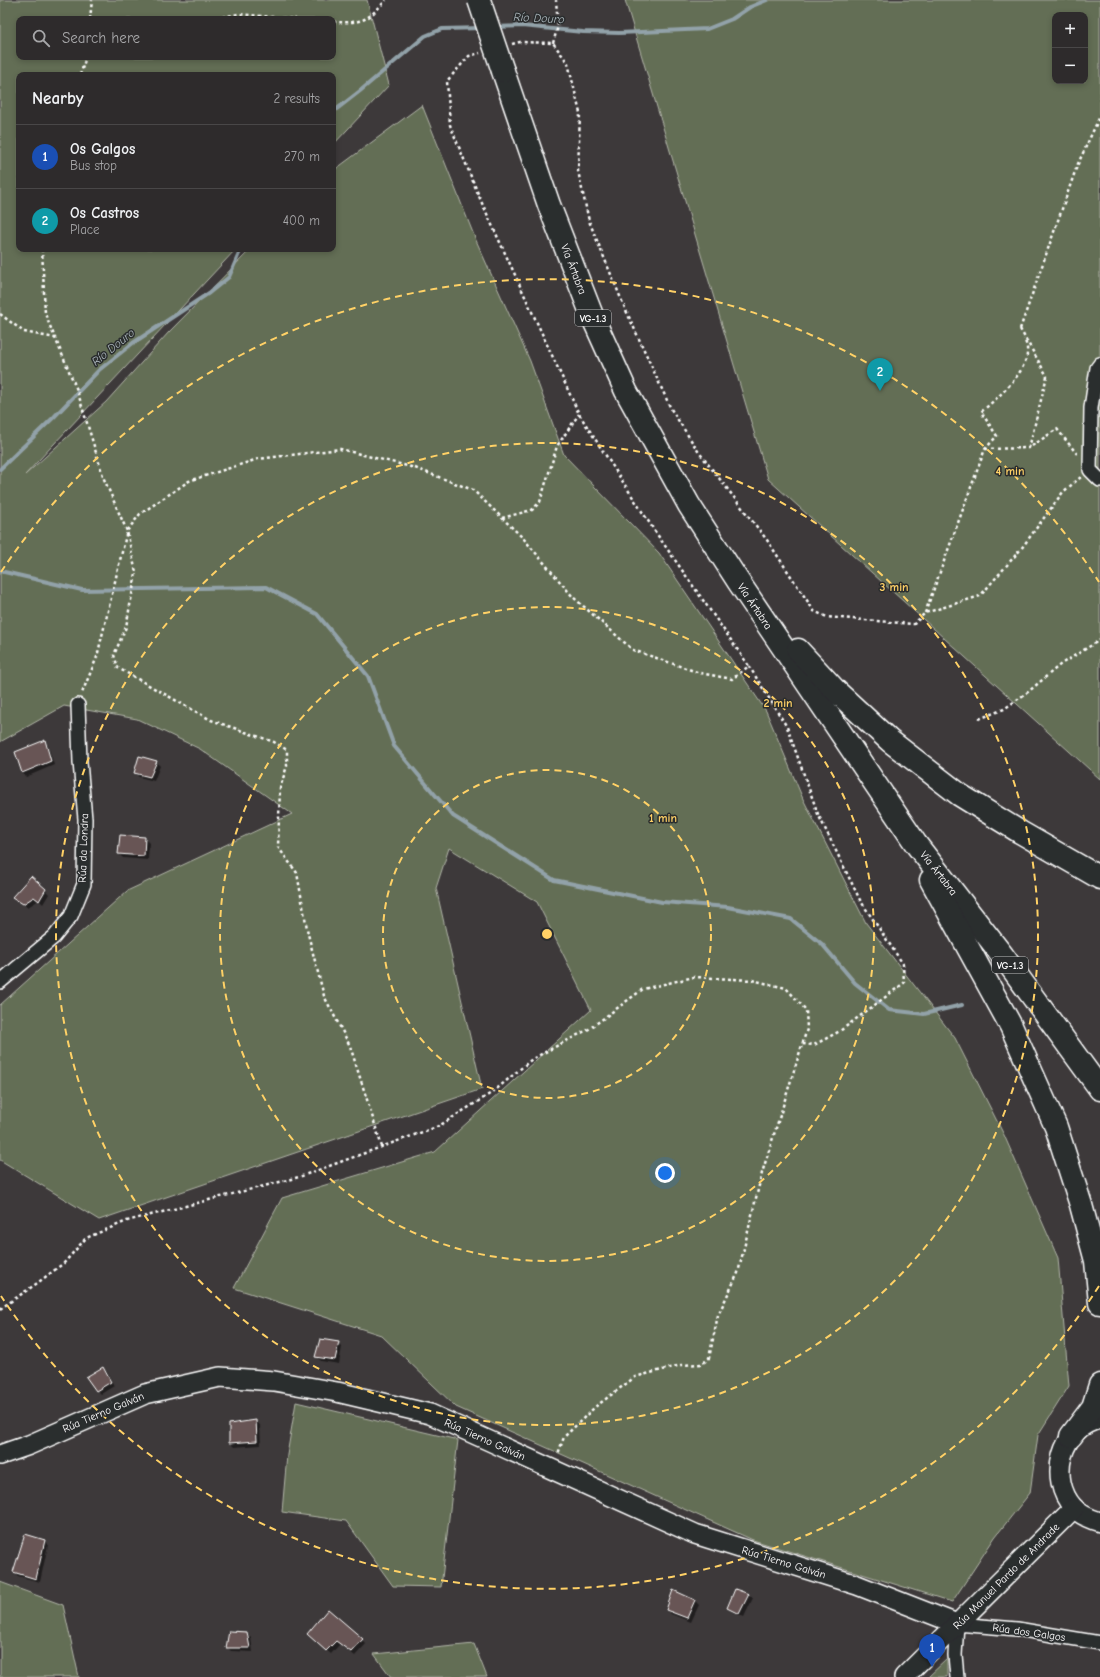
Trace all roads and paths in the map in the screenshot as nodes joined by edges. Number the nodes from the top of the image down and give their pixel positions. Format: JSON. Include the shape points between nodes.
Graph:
{"nodes":[{"id":1,"x":92,"y":0,"type":"edge"},
{"id":2,"x":386,"y":0,"type":"edge"},
{"id":3,"x":479,"y":0,"type":"edge"},
{"id":4,"x":556,"y":0,"type":"edge"},
{"id":5,"x":90,"y":16,"type":"edge"},
{"id":6,"x":227,"y":16,"type":"edge"},
{"id":7,"x":261,"y":16,"type":"edge"},
{"id":8,"x":336,"y":22,"type":"edge"},
{"id":9,"x":553,"y":43,"type":"junction"},
{"id":10,"x":506,"y":46,"type":"dead end"},
{"id":11,"x":484,"y":52,"type":"dead end"},
{"id":12,"x":85,"y":60,"type":"edge"},
{"id":13,"x":81,"y":72,"type":"edge"},
{"id":14,"x":1100,"y":116,"type":"edge"},
{"id":15,"x":42,"y":252,"type":"edge"},
{"id":16,"x":0,"y":314,"type":"edge"},
{"id":17,"x":1020,"y":329,"type":"junction"},
{"id":18,"x":55,"y":338,"type":"junction"},
{"id":19,"x":1100,"y":364,"type":"edge"},
{"id":20,"x":579,"y":414,"type":"junction"},
{"id":21,"x":1029,"y":448,"type":"junction"},
{"id":22,"x":985,"y":449,"type":"junction"},
{"id":23,"x":1090,"y":470,"type":"junction"},
{"id":24,"x":1100,"y":480,"type":"edge"},
{"id":25,"x":502,"y":518,"type":"junction"},
{"id":26,"x":128,"y":531,"type":"junction"},
{"id":27,"x":717,"y":549,"type":"junction"},
{"id":28,"x":925,"y":613,"type":"junction"},
{"id":29,"x":1100,"y":640,"type":"edge"},
{"id":30,"x":748,"y":666,"type":"junction"},
{"id":31,"x":78,"y":705,"type":"joint"},
{"id":32,"x":980,"y":719,"type":"dead end"},
{"id":33,"x":916,"y":844,"type":"junction"},
{"id":34,"x":1100,"y":878,"type":"edge"},
{"id":35,"x":0,"y":982,"type":"edge"},
{"id":36,"x":802,"y":1044,"type":"junction"},
{"id":37,"x":1100,"y":1089,"type":"edge"},
{"id":38,"x":382,"y":1147,"type":"junction"},
{"id":39,"x":1100,"y":1303,"type":"edge"},
{"id":40,"x":0,"y":1309,"type":"edge"},
{"id":41,"x":1100,"y":1385,"type":"edge"},
{"id":42,"x":1100,"y":1419,"type":"edge"},
{"id":43,"x":1071,"y":1436,"type":"junction"},
{"id":44,"x":0,"y":1455,"type":"edge"},
{"id":45,"x":552,"y":1469,"type":"junction"},
{"id":46,"x":1074,"y":1508,"type":"junction"},
{"id":47,"x":1100,"y":1522,"type":"edge"},
{"id":48,"x":957,"y":1624,"type":"junction"},
{"id":49,"x":1100,"y":1642,"type":"edge"},
{"id":50,"x":904,"y":1677,"type":"edge"},
{"id":51,"x":957,"y":1677,"type":"edge"}],
"edges":[{"from":1,"to":5,"type":"path"},
{"from":2,"to":8,"type":"path","via":[[371,16],[358,23]]},
{"from":3,"to":27,"type":"highway","name":"Vía Ártabra","number":"VG-1.3","bridge":true,"via":[[549,205],[593,318],[626,391],[689,505]]},
{"from":4,"to":9,"type":"path","via":[[558,26]]},
{"from":6,"to":7,"type":"path"},
{"from":9,"to":10,"type":"path","via":[[520,42]]},
{"from":9,"to":28,"type":"path","via":[[568,63],[580,113],[578,171],[589,221],[671,409],[698,451],[767,540],[814,610],[827,617],[914,624]]},
{"from":11,"to":20,"type":"path","via":[[469,56],[447,81],[450,125],[481,201]]},
{"from":12,"to":13,"type":"path"},
{"from":14,"to":17,"type":"path","via":[[1077,166]]},
{"from":15,"to":18,"type":"path","via":[[45,314]]},
{"from":16,"to":18,"type":"path","via":[[24,332]]},
{"from":17,"to":21,"type":"path","via":[[1047,376]]},
{"from":17,"to":22,"type":"path","via":[[1027,348],[1025,364],[1005,391],[981,412],[997,436]]},
{"from":18,"to":26,"type":"path","via":[[76,390],[104,479]]},
{"from":19,"to":23,"type":"street","via":[[1097,368],[1091,408]]},
{"from":20,"to":25,"type":"path","via":[[557,446],[540,502],[532,510]]},
{"from":20,"to":30,"type":"path","via":[[654,530]]},
{"from":21,"to":22,"type":"path"},
{"from":21,"to":23,"type":"path","via":[[1057,429]]},
{"from":22,"to":28,"type":"path"},
{"from":23,"to":24,"type":"street"},
{"from":23,"to":28,"type":"path","via":[[1063,492],[1021,549],[980,596]]},
{"from":25,"to":26,"type":"path","via":[[473,490],[415,468],[340,449],[258,459],[190,481],[140,514]]},
{"from":25,"to":30,"type":"path","via":[[524,538],[573,597],[633,650],[700,672],[732,679]]},
{"from":26,"to":31,"type":"path","via":[[97,657]]},
{"from":26,"to":38,"type":"path","via":[[136,573],[126,627],[114,655],[118,668],[210,720],[274,742],[287,750],[287,766],[280,788],[278,847],[297,873],[308,934],[324,996],[350,1046]]},
{"from":27,"to":33,"type":"highway","name":"Vía Ártabra","number":"VG-1.3"},
{"from":27,"to":34,"type":"highway","via":[[787,638],[836,691],[890,741],[960,795]]},
{"from":29,"to":32,"type":"path","via":[[1061,664],[1004,709]]},
{"from":30,"to":36,"type":"path","via":[[787,727],[818,814],[860,900],[903,964],[904,984],[840,1031],[814,1045]]},
{"from":31,"to":35,"type":"street","name":"Rúa da Londra","via":[[86,819],[84,884],[71,916],[54,937]]},
{"from":33,"to":37,"type":"highway","name":"Vía Ártabra","number":"VG-1.3","via":[[1003,956]]},
{"from":33,"to":39,"type":"highway","via":[[926,872],[1011,1026],[1056,1127],[1096,1260]]},
{"from":36,"to":38,"type":"path","via":[[807,1029],[806,1010],[786,988],[752,980],[694,977],[643,989],[589,1029],[532,1059],[493,1092],[439,1126]]},
{"from":36,"to":45,"type":"path","via":[[762,1173],[738,1273],[718,1316],[709,1358],[702,1364],[681,1365],[635,1377],[595,1407],[564,1437]]},
{"from":38,"to":40,"type":"path","via":[[299,1177],[127,1221],[86,1238],[64,1263]]},
{"from":41,"to":43,"type":"highway","via":[[1093,1407]]},
{"from":42,"to":43,"type":"street","via":[[1082,1427]]},
{"from":43,"to":46,"type":"street","via":[[1063,1450],[1059,1465],[1060,1481],[1065,1496]]},
{"from":44,"to":45,"type":"street","name":"Rúa Tierno Galván","via":[[30,1445],[145,1394],[220,1377],[274,1381],[329,1390],[430,1414]]},
{"from":45,"to":48,"type":"street","name":"Rúa Tierno Galván","via":[[695,1534],[857,1585]]},
{"from":46,"to":47,"type":"street","via":[[1087,1518]]},
{"from":46,"to":48,"type":"street","name":"Rúa Manuel Pardo de Andrade"},
{"from":48,"to":49,"type":"street","name":"Rúa dos Galgos","via":[[1017,1629]]},
{"from":48,"to":50,"type":"street","name":"Rúa Manuel Pardo de Andrade"},
{"from":48,"to":51,"type":"street"}]}
